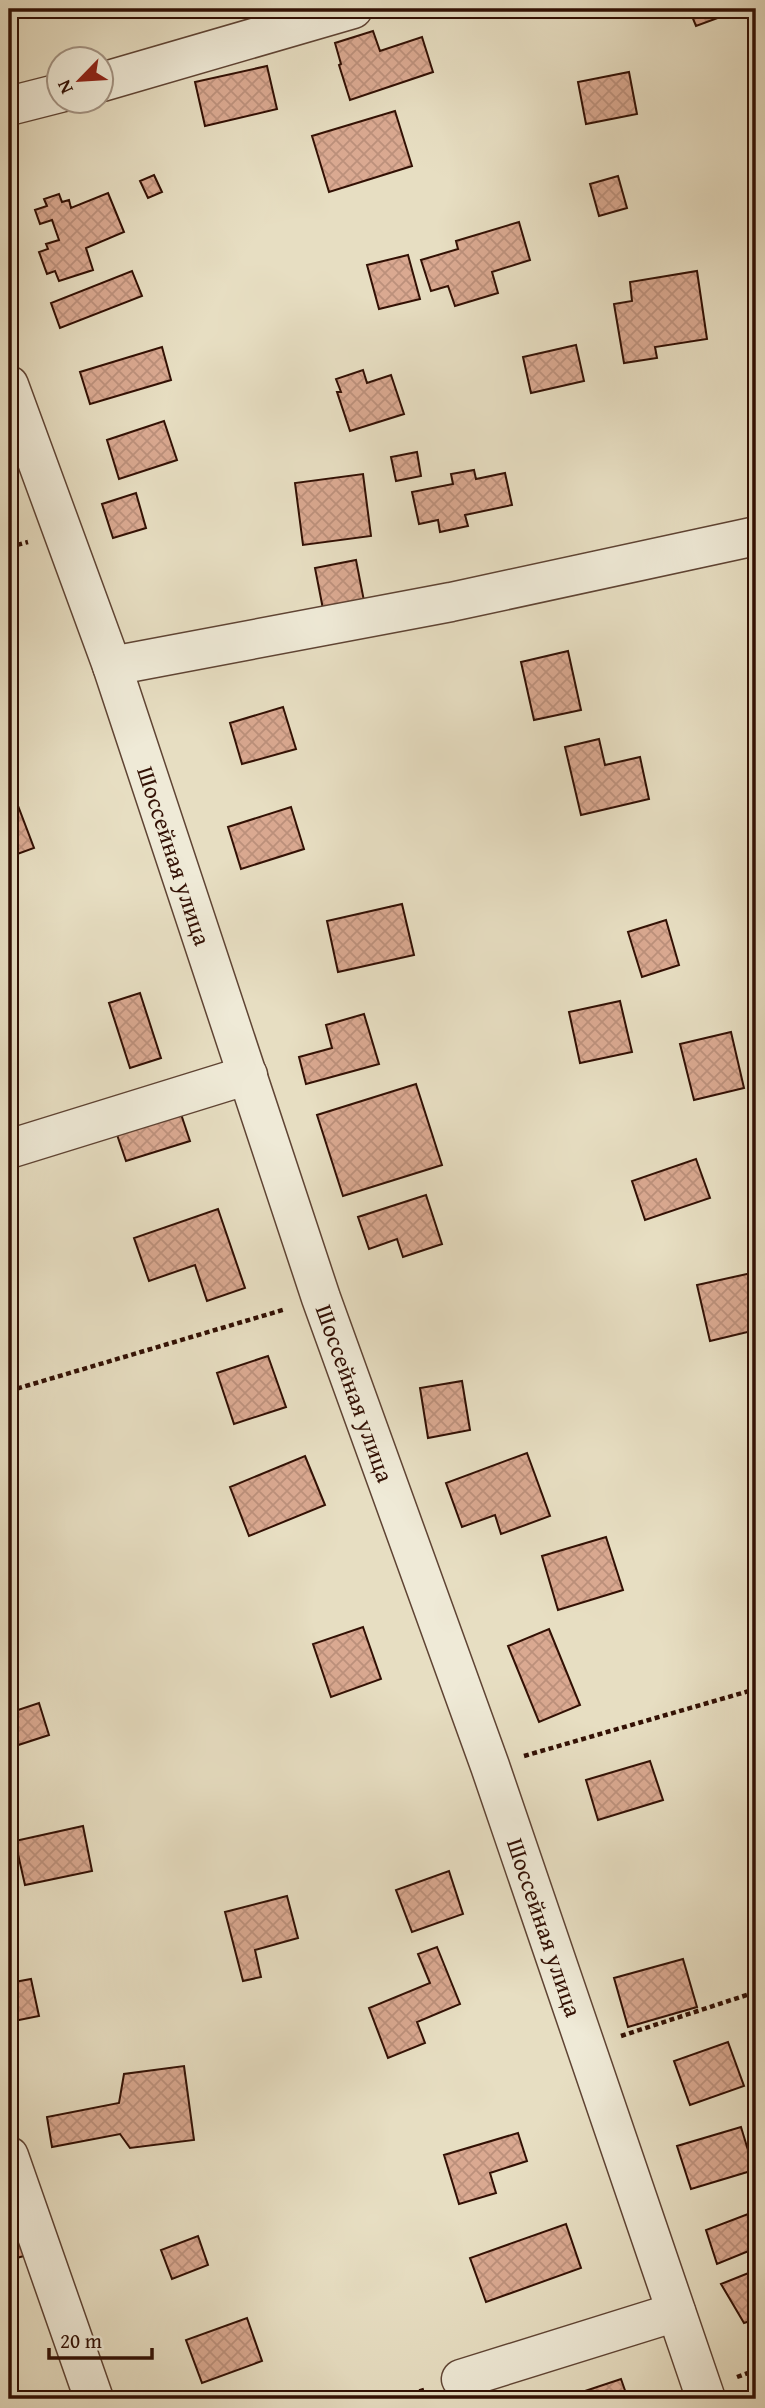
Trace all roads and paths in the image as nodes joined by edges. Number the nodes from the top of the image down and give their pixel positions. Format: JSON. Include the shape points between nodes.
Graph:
{"nodes":[{"id":1,"x":353,"y":9,"type":"edge"},
{"id":2,"x":116,"y":78,"type":"edge"},
{"id":3,"x":46,"y":97,"type":"edge"},
{"id":4,"x":9,"y":106,"type":"edge"},
{"id":5,"x":9,"y":385,"type":"edge"},
{"id":6,"x":756,"y":536,"type":"edge"},
{"id":7,"x":111,"y":666,"type":"junction"},
{"id":8,"x":248,"y":1075,"type":"junction"},
{"id":9,"x":9,"y":1149,"type":"edge"},
{"id":10,"x":321,"y":1298,"type":"junction"},
{"id":11,"x":9,"y":1391,"type":"edge"},
{"id":12,"x":756,"y":1689,"type":"edge"},
{"id":13,"x":490,"y":1766,"type":"junction"},
{"id":14,"x":756,"y":1992,"type":"edge"},
{"id":15,"x":585,"y":2047,"type":"junction"},
{"id":16,"x":9,"y":2156,"type":"edge"},
{"id":17,"x":676,"y":2312,"type":"junction"},
{"id":18,"x":461,"y":2378,"type":"dead end"},
{"id":19,"x":94,"y":2399,"type":"edge"},
{"id":20,"x":706,"y":2399,"type":"edge"}],
"edges":[{"from":1,"to":2,"type":"street"},
{"from":3,"to":4,"type":"street"},
{"from":5,"to":7,"type":"street","name":"Шоссейная улица"},
{"from":6,"to":7,"type":"street","via":[[452,602]]},
{"from":7,"to":8,"type":"street","name":"Шоссейная улица"},
{"from":8,"to":9,"type":"street"},
{"from":8,"to":10,"type":"street","name":"Шоссейная улица"},
{"from":10,"to":11,"type":"path"},
{"from":10,"to":13,"type":"street","name":"Шоссейная улица"},
{"from":12,"to":13,"type":"path"},
{"from":13,"to":15,"type":"street","name":"Шоссейная улица"},
{"from":14,"to":15,"type":"path"},
{"from":15,"to":17,"type":"street","name":"Шоссейная улица"},
{"from":16,"to":19,"type":"street"},
{"from":17,"to":18,"type":"street"},
{"from":17,"to":20,"type":"street","name":"Шоссейная улица"}]}
